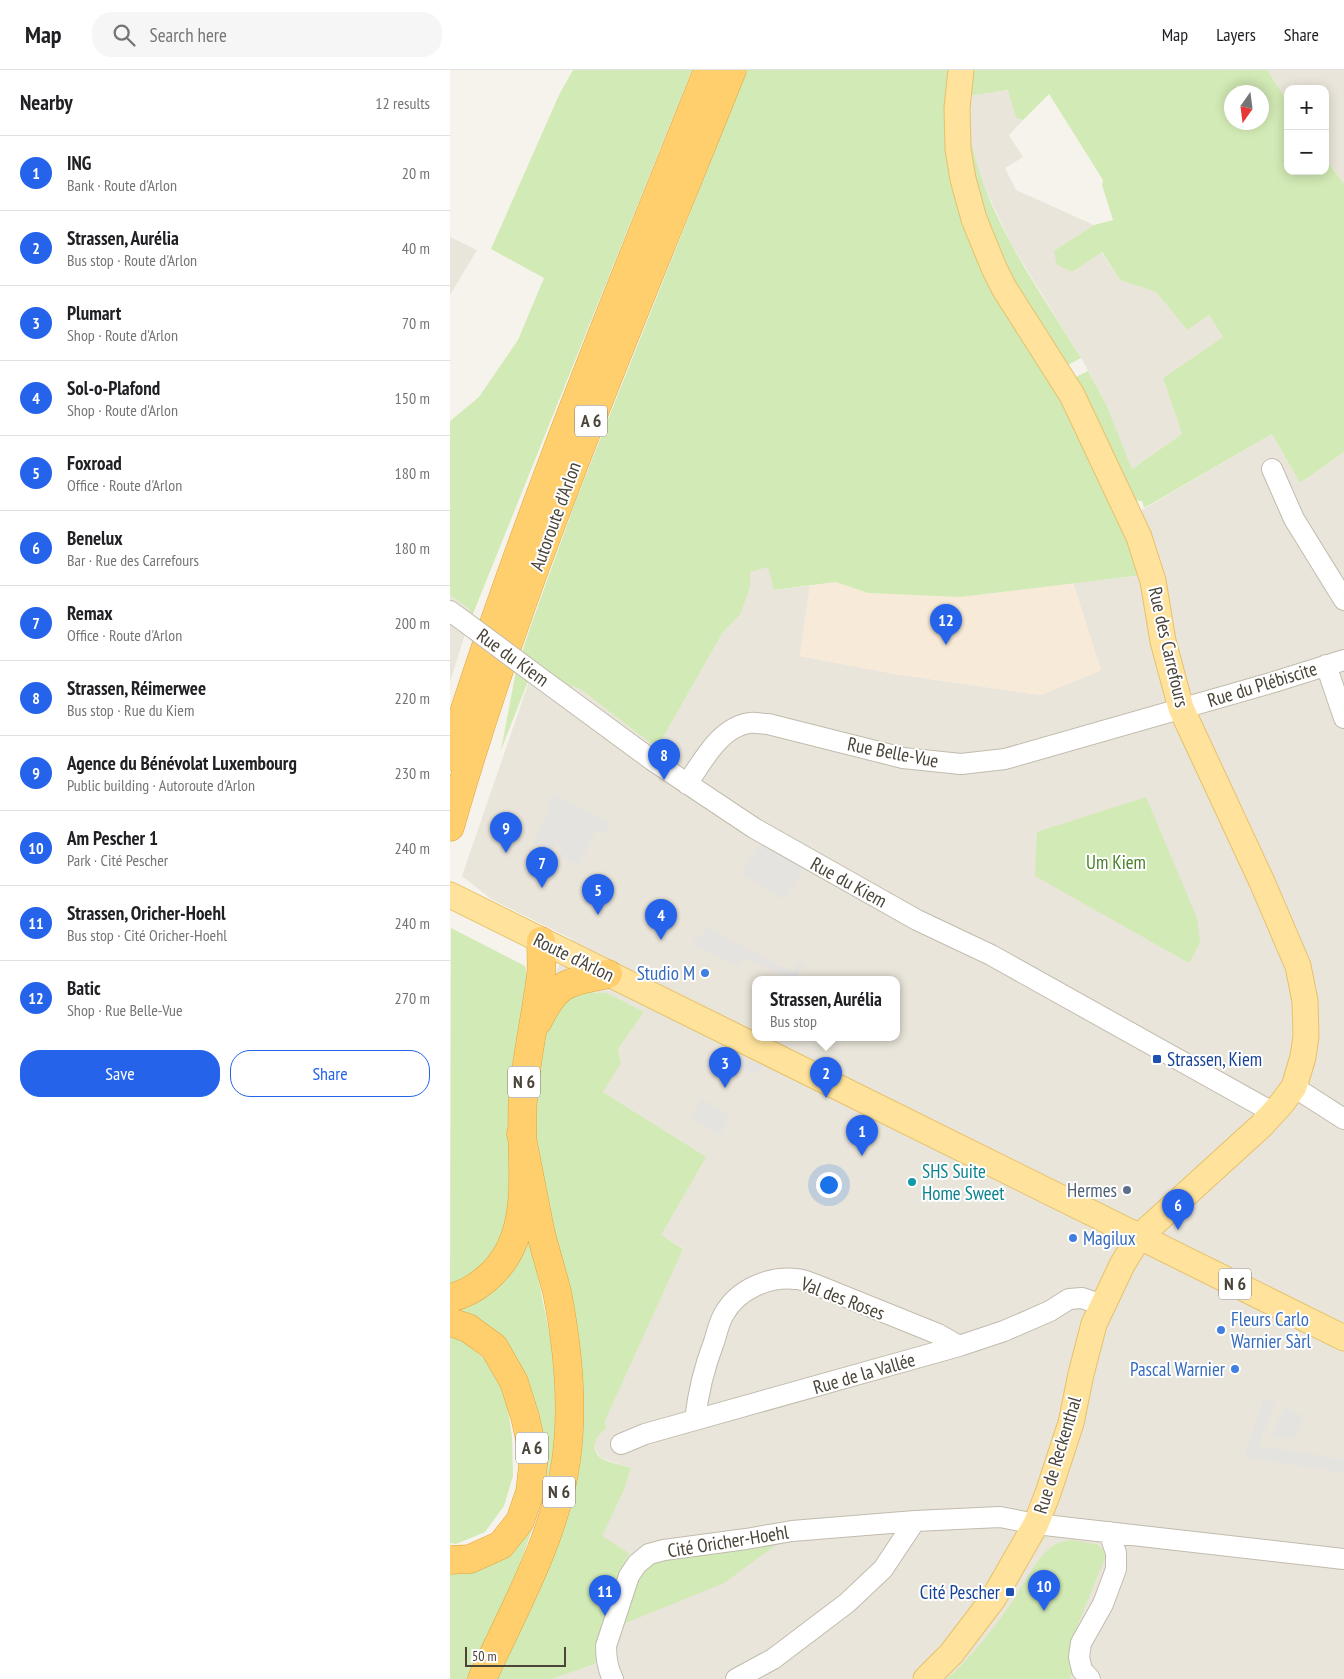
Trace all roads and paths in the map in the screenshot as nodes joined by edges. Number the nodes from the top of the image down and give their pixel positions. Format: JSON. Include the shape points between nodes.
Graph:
{"nodes":[{"id":1,"x":708,"y":70,"type":"edge"},
{"id":2,"x":732,"y":70,"type":"edge"},
{"id":3,"x":962,"y":70,"type":"edge"},
{"id":4,"x":1272,"y":469,"type":"dead end"},
{"id":5,"x":1344,"y":600,"type":"edge"},
{"id":6,"x":458,"y":616,"type":"edge"},
{"id":7,"x":1335,"y":662,"type":"edge"},
{"id":8,"x":1181,"y":708,"type":"junction"},
{"id":9,"x":1344,"y":718,"type":"edge"},
{"id":10,"x":450,"y":756,"type":"edge"},
{"id":11,"x":687,"y":784,"type":"junction"},
{"id":12,"x":450,"y":827,"type":"edge"},
{"id":13,"x":454,"y":897,"type":"edge"},
{"id":14,"x":541,"y":941,"type":"junction"},
{"id":15,"x":608,"y":974,"type":"junction"},
{"id":16,"x":533,"y":1031,"type":"junction"},
{"id":17,"x":1294,"y":1087,"type":"junction"},
{"id":18,"x":1274,"y":1113,"type":"junction"},
{"id":19,"x":1344,"y":1119,"type":"edge"},
{"id":20,"x":521,"y":1134,"type":"junction"},
{"id":21,"x":1139,"y":1237,"type":"junction"},
{"id":22,"x":450,"y":1298,"type":"edge"},
{"id":23,"x":1102,"y":1304,"type":"junction"},
{"id":24,"x":450,"y":1322,"type":"edge"},
{"id":25,"x":1344,"y":1338,"type":"edge"},
{"id":26,"x":959,"y":1346,"type":"junction"},
{"id":27,"x":695,"y":1420,"type":"junction"},
{"id":28,"x":622,"y":1444,"type":"dead end"},
{"id":29,"x":915,"y":1521,"type":"junction"},
{"id":30,"x":1036,"y":1524,"type":"junction"},
{"id":31,"x":1109,"y":1532,"type":"junction"},
{"id":32,"x":1344,"y":1559,"type":"edge"},
{"id":33,"x":450,"y":1560,"type":"edge"},
{"id":34,"x":482,"y":1679,"type":"edge"},
{"id":35,"x":613,"y":1679,"type":"edge"},
{"id":36,"x":736,"y":1679,"type":"edge"},
{"id":37,"x":926,"y":1679,"type":"edge"},
{"id":38,"x":1090,"y":1679,"type":"edge"}],
"edges":[{"from":1,"to":10,"type":"highway","name":"Autoroute d'Arlon","number":"A 6","via":[[537,502]]},
{"from":2,"to":12,"type":"highway","name":"Autoroute d'Arlon","number":"A 6","via":[[561,497],[493,687]]},
{"from":3,"to":8,"type":"main road","name":"Rue des Carrefours","via":[[957,108],[958,148],[968,202],[1004,288],[1072,394],[1139,537],[1154,581],[1163,641]]},
{"from":4,"to":5,"type":"street","via":[[1294,519]]},
{"from":6,"to":11,"type":"street","name":"Rue du Kiem","bridge":true},
{"from":7,"to":8,"type":"street","name":"Rue du Plébiscite"},
{"from":7,"to":9,"type":"street"},
{"from":8,"to":11,"type":"street","name":"Rue Belle-Vue","via":[[1005,759],[961,764],[903,758],[750,722],[732,728]]},
{"from":8,"to":17,"type":"main road","name":"Rue des Carrefours","via":[[1298,966],[1305,1001],[1306,1036]]},
{"from":11,"to":18,"type":"street","name":"Rue du Kiem","via":[[804,857],[917,920],[991,955]]},
{"from":13,"to":14,"type":"main road","name":"Route d'Arlon","number":"N 6"},
{"from":14,"to":15,"type":"main road","name":"Route d'Arlon","number":"N 6"},
{"from":14,"to":16,"type":"highway","number":"N 6","via":[[541,973]]},
{"from":15,"to":16,"type":"highway","number":"N 6","via":[[572,981],[561,987],[547,1002]]},
{"from":15,"to":21,"type":"main road","name":"Route d'Arlon","number":"N 6"},
{"from":16,"to":20,"type":"highway","number":"N 6","via":[[526,1062]]},
{"from":17,"to":18,"type":"main road","name":"Rue des Carrefours"},
{"from":17,"to":19,"type":"street"},
{"from":18,"to":21,"type":"main road","name":"Rue des Carrefours"},
{"from":20,"to":22,"type":"highway","number":"N 6","via":[[522,1191],[517,1228],[509,1250],[497,1269],[480,1285]]},
{"from":20,"to":34,"type":"highway","number":"N 6","via":[[556,1292],[568,1362],[571,1414],[566,1462],[554,1512],[537,1560]]},
{"from":21,"to":23,"type":"main road","name":"Rue de Reckenthal"},
{"from":21,"to":25,"type":"main road","name":"Route d'Arlon","number":"N 6"},
{"from":23,"to":26,"type":"street","name":"Rue de la Vallée","via":[[1082,1298],[1069,1299],[1004,1331]]},
{"from":23,"to":30,"type":"main road","name":"Rue de Reckenthal","via":[[1081,1374],[1071,1424]]},
{"from":24,"to":33,"type":"highway","number":"A 6","via":[[468,1328],[494,1347],[514,1382],[534,1456],[530,1492],[520,1521],[501,1545],[470,1559]]},
{"from":26,"to":27,"type":"street","name":"Rue de la Vallée"},
{"from":26,"to":27,"type":"street","name":"Val des Roses","via":[[938,1334],[814,1284],[778,1278],[763,1282],[746,1290],[724,1314],[698,1391]]},
{"from":27,"to":28,"type":"street","name":"Rue de la Vallée"},
{"from":29,"to":30,"type":"street","name":"Cité Oricher-Hoehl","via":[[1000,1517]]},
{"from":29,"to":35,"type":"street","name":"Cité Oricher-Hoehl","via":[[792,1530],[649,1554],[629,1576],[606,1646],[607,1664]]},
{"from":29,"to":36,"type":"street","via":[[883,1569],[847,1603],[773,1660]]},
{"from":30,"to":31,"type":"street"},
{"from":30,"to":37,"type":"main road","name":"Rue de Reckenthal","via":[[992,1599],[951,1654]]},
{"from":31,"to":32,"type":"street"},
{"from":31,"to":38,"type":"street","via":[[1116,1553],[1116,1569],[1103,1604],[1081,1643],[1079,1657],[1082,1670]]}]}
